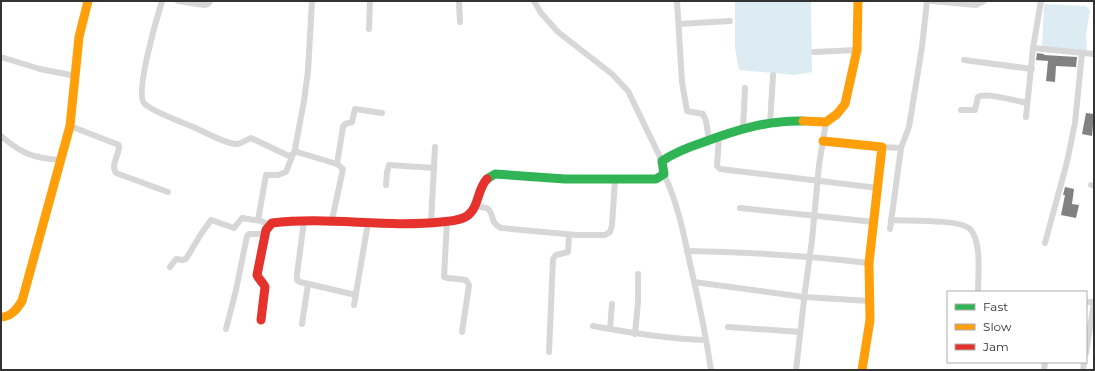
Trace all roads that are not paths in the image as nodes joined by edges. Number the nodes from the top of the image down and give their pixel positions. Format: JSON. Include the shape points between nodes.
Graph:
{"nodes":[{"id":1,"x":88,"y":1,"type":"edge"},
{"id":2,"x":162,"y":1,"type":"edge"},
{"id":3,"x":178,"y":1,"type":"edge"},
{"id":4,"x":210,"y":1,"type":"edge"},
{"id":5,"x":312,"y":1,"type":"edge"},
{"id":6,"x":370,"y":1,"type":"edge"},
{"id":7,"x":459,"y":1,"type":"edge"},
{"id":8,"x":534,"y":1,"type":"edge"},
{"id":9,"x":677,"y":1,"type":"edge"},
{"id":10,"x":858,"y":1,"type":"edge"},
{"id":11,"x":927,"y":1,"type":"edge"},
{"id":12,"x":932,"y":1,"type":"edge"},
{"id":13,"x":983,"y":1,"type":"edge"},
{"id":14,"x":1041,"y":1,"type":"edge"},
{"id":15,"x":730,"y":21,"type":"dead end"},
{"id":16,"x":460,"y":22,"type":"dead end"},
{"id":17,"x":679,"y":24,"type":"junction"},
{"id":18,"x":370,"y":29,"type":"dead end"},
{"id":19,"x":1033,"y":48,"type":"junction"},
{"id":20,"x":857,"y":50,"type":"junction"},
{"id":21,"x":814,"y":52,"type":"dead end"},
{"id":22,"x":1082,"y":53,"type":"junction"},
{"id":23,"x":1094,"y":54,"type":"edge"},
{"id":24,"x":1,"y":57,"type":"edge"},
{"id":25,"x":964,"y":60,"type":"dead end"},
{"id":26,"x":1032,"y":69,"type":"junction"},
{"id":27,"x":773,"y":75,"type":"dead end"},
{"id":28,"x":76,"y":76,"type":"junction"},
{"id":29,"x":746,"y":88,"type":"dead end"},
{"id":30,"x":1027,"y":103,"type":"junction"},
{"id":31,"x":961,"y":110,"type":"dead end"},
{"id":32,"x":382,"y":113,"type":"dead end"},
{"id":33,"x":1026,"y":117,"type":"dead end"},
{"id":34,"x":826,"y":122,"type":"junction"},
{"id":35,"x":770,"y":124,"type":"junction"},
{"id":36,"x":70,"y":126,"type":"junction"},
{"id":37,"x":743,"y":129,"type":"junction"},
{"id":38,"x":1,"y":136,"type":"edge"},
{"id":39,"x":719,"y":137,"type":"junction"},
{"id":40,"x":709,"y":140,"type":"junction"},
{"id":41,"x":823,"y":141,"type":"junction"},
{"id":42,"x":435,"y":147,"type":"dead end"},
{"id":43,"x":882,"y":147,"type":"junction"},
{"id":44,"x":901,"y":148,"type":"junction"},
{"id":45,"x":294,"y":153,"type":"junction"},
{"id":46,"x":61,"y":160,"type":"junction"},
{"id":47,"x":662,"y":161,"type":"junction"},
{"id":48,"x":337,"y":164,"type":"junction"},
{"id":49,"x":434,"y":168,"type":"junction"},
{"id":50,"x":664,"y":174,"type":"junction"},
{"id":51,"x":615,"y":180,"type":"junction"},
{"id":52,"x":817,"y":180,"type":"junction"},
{"id":53,"x":386,"y":185,"type":"dead end"},
{"id":54,"x":878,"y":188,"type":"junction"},
{"id":55,"x":168,"y":192,"type":"dead end"},
{"id":56,"x":475,"y":206,"type":"junction"},
{"id":57,"x":740,"y":208,"type":"dead end"},
{"id":58,"x":814,"y":216,"type":"junction"},
{"id":59,"x":258,"y":220,"type":"junction"},
{"id":60,"x":332,"y":220,"type":"junction"},
{"id":61,"x":891,"y":220,"type":"junction"},
{"id":62,"x":304,"y":221,"type":"junction"},
{"id":63,"x":447,"y":221,"type":"junction"},
{"id":64,"x":874,"y":222,"type":"junction"},
{"id":65,"x":368,"y":223,"type":"junction"},
{"id":66,"x":431,"y":223,"type":"junction"},
{"id":67,"x":269,"y":225,"type":"junction"},
{"id":68,"x":890,"y":229,"type":"dead end"},
{"id":69,"x":265,"y":234,"type":"junction"},
{"id":70,"x":569,"y":235,"type":"junction"},
{"id":71,"x":1046,"y":243,"type":"dead end"},
{"id":72,"x":687,"y":251,"type":"junction"},
{"id":73,"x":810,"y":256,"type":"junction"},
{"id":74,"x":869,"y":263,"type":"junction"},
{"id":75,"x":170,"y":267,"type":"dead end"},
{"id":76,"x":638,"y":274,"type":"dead end"},
{"id":77,"x":694,"y":282,"type":"junction"},
{"id":78,"x":308,"y":284,"type":"junction"},
{"id":79,"x":978,"y":291,"type":"edge"},
{"id":80,"x":356,"y":295,"type":"junction"},
{"id":81,"x":804,"y":297,"type":"junction"},
{"id":82,"x":870,"y":301,"type":"junction"},
{"id":83,"x":612,"y":304,"type":"dead end"},
{"id":84,"x":1094,"y":304,"type":"edge"},
{"id":85,"x":354,"y":305,"type":"dead end"},
{"id":86,"x":1,"y":317,"type":"edge"},
{"id":87,"x":261,"y":320,"type":"dead end"},
{"id":88,"x":302,"y":324,"type":"dead end"},
{"id":89,"x":593,"y":326,"type":"dead end"},
{"id":90,"x":728,"y":326,"type":"dead end"},
{"id":91,"x":226,"y":329,"type":"dead end"},
{"id":92,"x":610,"y":329,"type":"junction"},
{"id":93,"x":462,"y":332,"type":"dead end"},
{"id":94,"x":800,"y":332,"type":"junction"},
{"id":95,"x":635,"y":334,"type":"junction"},
{"id":96,"x":705,"y":340,"type":"junction"},
{"id":97,"x":1091,"y":342,"type":"edge"},
{"id":98,"x":549,"y":352,"type":"dead end"},
{"id":99,"x":711,"y":370,"type":"edge"},
{"id":100,"x":796,"y":370,"type":"edge"},
{"id":101,"x":862,"y":370,"type":"edge"}],
"edges":[{"from":1,"to":28,"type":"street","via":[[79,37]]},
{"from":2,"to":45,"type":"street","via":[[145,67],[141,89],[143,103],[220,139],[236,144],[251,138],[289,156]]},
{"from":3,"to":4,"type":"street","via":[[204,5]]},
{"from":5,"to":45,"type":"street","via":[[308,72]]},
{"from":6,"to":18,"type":"street"},
{"from":7,"to":16,"type":"street"},
{"from":8,"to":47,"type":"street","via":[[558,32],[612,74],[628,91]]},
{"from":9,"to":17,"type":"street"},
{"from":10,"to":20,"type":"street"},
{"from":11,"to":44,"type":"street","via":[[909,128]]},
{"from":12,"to":13,"type":"street","via":[[966,5],[979,4]]},
{"from":14,"to":19,"type":"street"},
{"from":15,"to":17,"type":"street"},
{"from":17,"to":40,"type":"street","via":[[682,82],[687,111],[703,114]]},
{"from":19,"to":22,"type":"street"},
{"from":19,"to":26,"type":"street"},
{"from":20,"to":21,"type":"street"},
{"from":20,"to":34,"type":"street","via":[[845,104]]},
{"from":22,"to":23,"type":"street"},
{"from":22,"to":71,"type":"street","via":[[1075,123]]},
{"from":24,"to":28,"type":"street","via":[[40,69]]},
{"from":25,"to":26,"type":"street"},
{"from":26,"to":30,"type":"street"},
{"from":27,"to":35,"type":"street"},
{"from":28,"to":36,"type":"street"},
{"from":29,"to":37,"type":"street"},
{"from":30,"to":31,"type":"street","via":[[980,95],[975,110]]},
{"from":30,"to":33,"type":"street"},
{"from":32,"to":48,"type":"street","via":[[355,109],[352,122],[343,127]]},
{"from":34,"to":35,"type":"street","via":[[793,121]]},
{"from":34,"to":41,"type":"street"},
{"from":35,"to":37,"type":"street"},
{"from":36,"to":46,"type":"street"},
{"from":36,"to":55,"type":"street","via":[[119,145],[114,166],[116,173]]},
{"from":37,"to":39,"type":"street"},
{"from":38,"to":46,"type":"street","via":[[22,152],[36,157]]},
{"from":39,"to":40,"type":"street"},
{"from":39,"to":52,"type":"street","via":[[716,159],[720,169]]},
{"from":40,"to":47,"type":"street","via":[[674,153]]},
{"from":41,"to":43,"type":"street"},
{"from":41,"to":52,"type":"street"},
{"from":42,"to":49,"type":"street"},
{"from":43,"to":44,"type":"street"},
{"from":43,"to":54,"type":"street"},
{"from":44,"to":61,"type":"street"},
{"from":45,"to":48,"type":"street"},
{"from":45,"to":59,"type":"street","via":[[286,172],[266,175]]},
{"from":46,"to":86,"type":"street","via":[[22,301],[16,311]]},
{"from":47,"to":50,"type":"street"},
{"from":48,"to":60,"type":"street","via":[[341,166],[342,173]]},
{"from":49,"to":53,"type":"street","via":[[389,166]]},
{"from":49,"to":66,"type":"street"},
{"from":50,"to":51,"type":"street","via":[[656,180]]},
{"from":50,"to":72,"type":"street","via":[[677,207]]},
{"from":51,"to":56,"type":"street","via":[[495,174],[482,182]]},
{"from":51,"to":70,"type":"street","via":[[610,232],[605,236]]},
{"from":52,"to":54,"type":"street"},
{"from":52,"to":58,"type":"street"},
{"from":54,"to":64,"type":"street"},
{"from":56,"to":63,"type":"street","via":[[466,217]]},
{"from":56,"to":70,"type":"street","via":[[487,209],[493,221],[501,228]]},
{"from":57,"to":58,"type":"street"},
{"from":58,"to":64,"type":"street"},
{"from":58,"to":73,"type":"street"},
{"from":59,"to":67,"type":"street"},
{"from":59,"to":75,"type":"street","via":[[242,218],[234,228],[211,220],[186,259],[176,259]]},
{"from":60,"to":62,"type":"street"},
{"from":60,"to":65,"type":"street"},
{"from":61,"to":68,"type":"street"},
{"from":61,"to":79,"type":"street","via":[[949,222],[962,224],[970,229],[975,238],[978,254]]},
{"from":62,"to":67,"type":"street"},
{"from":62,"to":78,"type":"street","via":[[296,277],[300,282]]},
{"from":63,"to":66,"type":"street"},
{"from":63,"to":93,"type":"street","via":[[444,277],[466,280],[469,285]]},
{"from":64,"to":74,"type":"street"},
{"from":65,"to":66,"type":"street"},
{"from":65,"to":80,"type":"street"},
{"from":67,"to":69,"type":"street"},
{"from":69,"to":87,"type":"street","via":[[258,275],[265,288]]},
{"from":69,"to":91,"type":"street","via":[[253,233],[247,236]]},
{"from":70,"to":98,"type":"street","via":[[568,252],[556,255],[553,259]]},
{"from":72,"to":73,"type":"street"},
{"from":72,"to":77,"type":"street"},
{"from":73,"to":74,"type":"street"},
{"from":73,"to":81,"type":"street"},
{"from":74,"to":82,"type":"street"},
{"from":76,"to":95,"type":"street"},
{"from":77,"to":81,"type":"street"},
{"from":77,"to":96,"type":"street"},
{"from":78,"to":80,"type":"street"},
{"from":78,"to":88,"type":"street"},
{"from":80,"to":85,"type":"street"},
{"from":81,"to":82,"type":"street"},
{"from":81,"to":94,"type":"street"},
{"from":82,"to":101,"type":"street","via":[[870,320]]},
{"from":83,"to":92,"type":"street"},
{"from":84,"to":97,"type":"street"},
{"from":89,"to":92,"type":"street"},
{"from":90,"to":94,"type":"street"},
{"from":92,"to":95,"type":"street"},
{"from":94,"to":100,"type":"street"},
{"from":95,"to":96,"type":"street"},
{"from":96,"to":99,"type":"street"}]}
